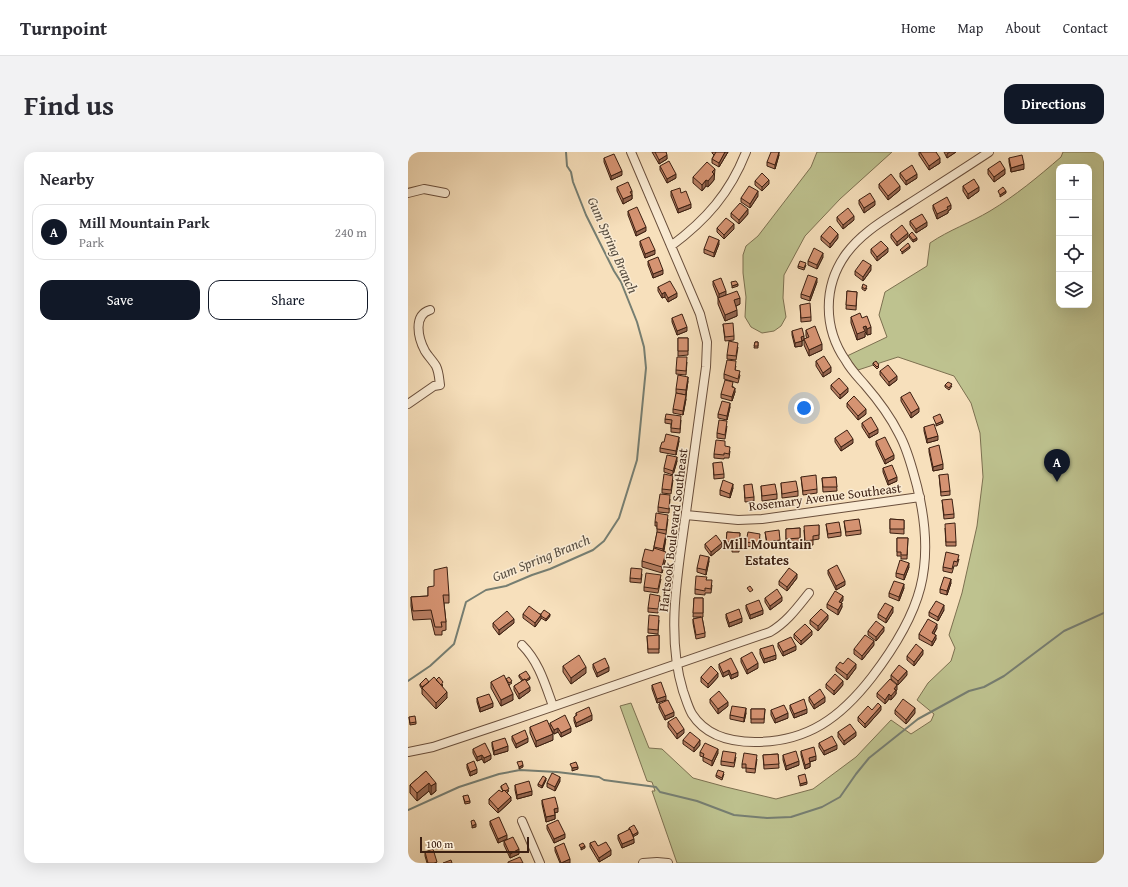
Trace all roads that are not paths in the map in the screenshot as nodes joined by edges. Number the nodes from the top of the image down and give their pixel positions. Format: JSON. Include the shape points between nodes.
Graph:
{"nodes":[{"id":1,"x":631,"y":152,"type":"edge"},
{"id":2,"x":746,"y":152,"type":"edge"},
{"id":3,"x":989,"y":152,"type":"edge"},
{"id":4,"x":445,"y":192,"type":"dead end"},
{"id":5,"x":408,"y":193,"type":"edge"},
{"id":6,"x":671,"y":246,"type":"junction"},
{"id":7,"x":430,"y":310,"type":"dead end"},
{"id":8,"x":408,"y":404,"type":"edge"},
{"id":9,"x":920,"y":497,"type":"junction"},
{"id":10,"x":686,"y":515,"type":"junction"},
{"id":11,"x":809,"y":593,"type":"dead end"},
{"id":12,"x":522,"y":645,"type":"dead end"},
{"id":13,"x":677,"y":664,"type":"junction"},
{"id":14,"x":553,"y":706,"type":"junction"},
{"id":15,"x":408,"y":752,"type":"edge"},
{"id":16,"x":522,"y":820,"type":"dead end"},
{"id":17,"x":540,"y":863,"type":"edge"},
{"id":18,"x":643,"y":863,"type":"edge"},
{"id":19,"x":668,"y":863,"type":"edge"}],
"edges":[{"from":1,"to":6,"type":"street","name":"Hartsook Boulevard Southeast"},
{"from":2,"to":6,"type":"street","via":[[735,177],[714,207],[689,233]]},
{"from":3,"to":9,"type":"street","name":"Hartsook Boulevard Southeast","via":[[863,235],[841,261],[829,293],[829,320],[835,342],[848,365],[881,405],[901,436]]},
{"from":4,"to":5,"type":"street","via":[[424,189]]},
{"from":6,"to":10,"type":"street","name":"Hartsook Boulevard Southeast","via":[[700,314],[707,342],[706,367]]},
{"from":7,"to":8,"type":"street","via":[[420,319],[420,334],[425,351],[438,372],[440,385],[434,386]]},
{"from":9,"to":10,"type":"street","name":"Rosemary Avenue Southeast","via":[[762,519],[734,520]]},
{"from":9,"to":13,"type":"street","name":"Hartsook Boulevard Southeast","via":[[925,530],[925,563],[917,602],[895,646],[848,705],[825,723],[795,737],[774,741],[748,742],[725,739],[700,723],[688,707]]},
{"from":10,"to":13,"type":"street","name":"Hartsook Boulevard Southeast","via":[[675,606]]},
{"from":11,"to":13,"type":"street","via":[[792,615],[770,632]]},
{"from":12,"to":14,"type":"street","via":[[540,670]]},
{"from":13,"to":14,"type":"street"},
{"from":14,"to":15,"type":"street","via":[[433,747]]},
{"from":16,"to":17,"type":"street"},
{"from":18,"to":19,"type":"street"}]}
